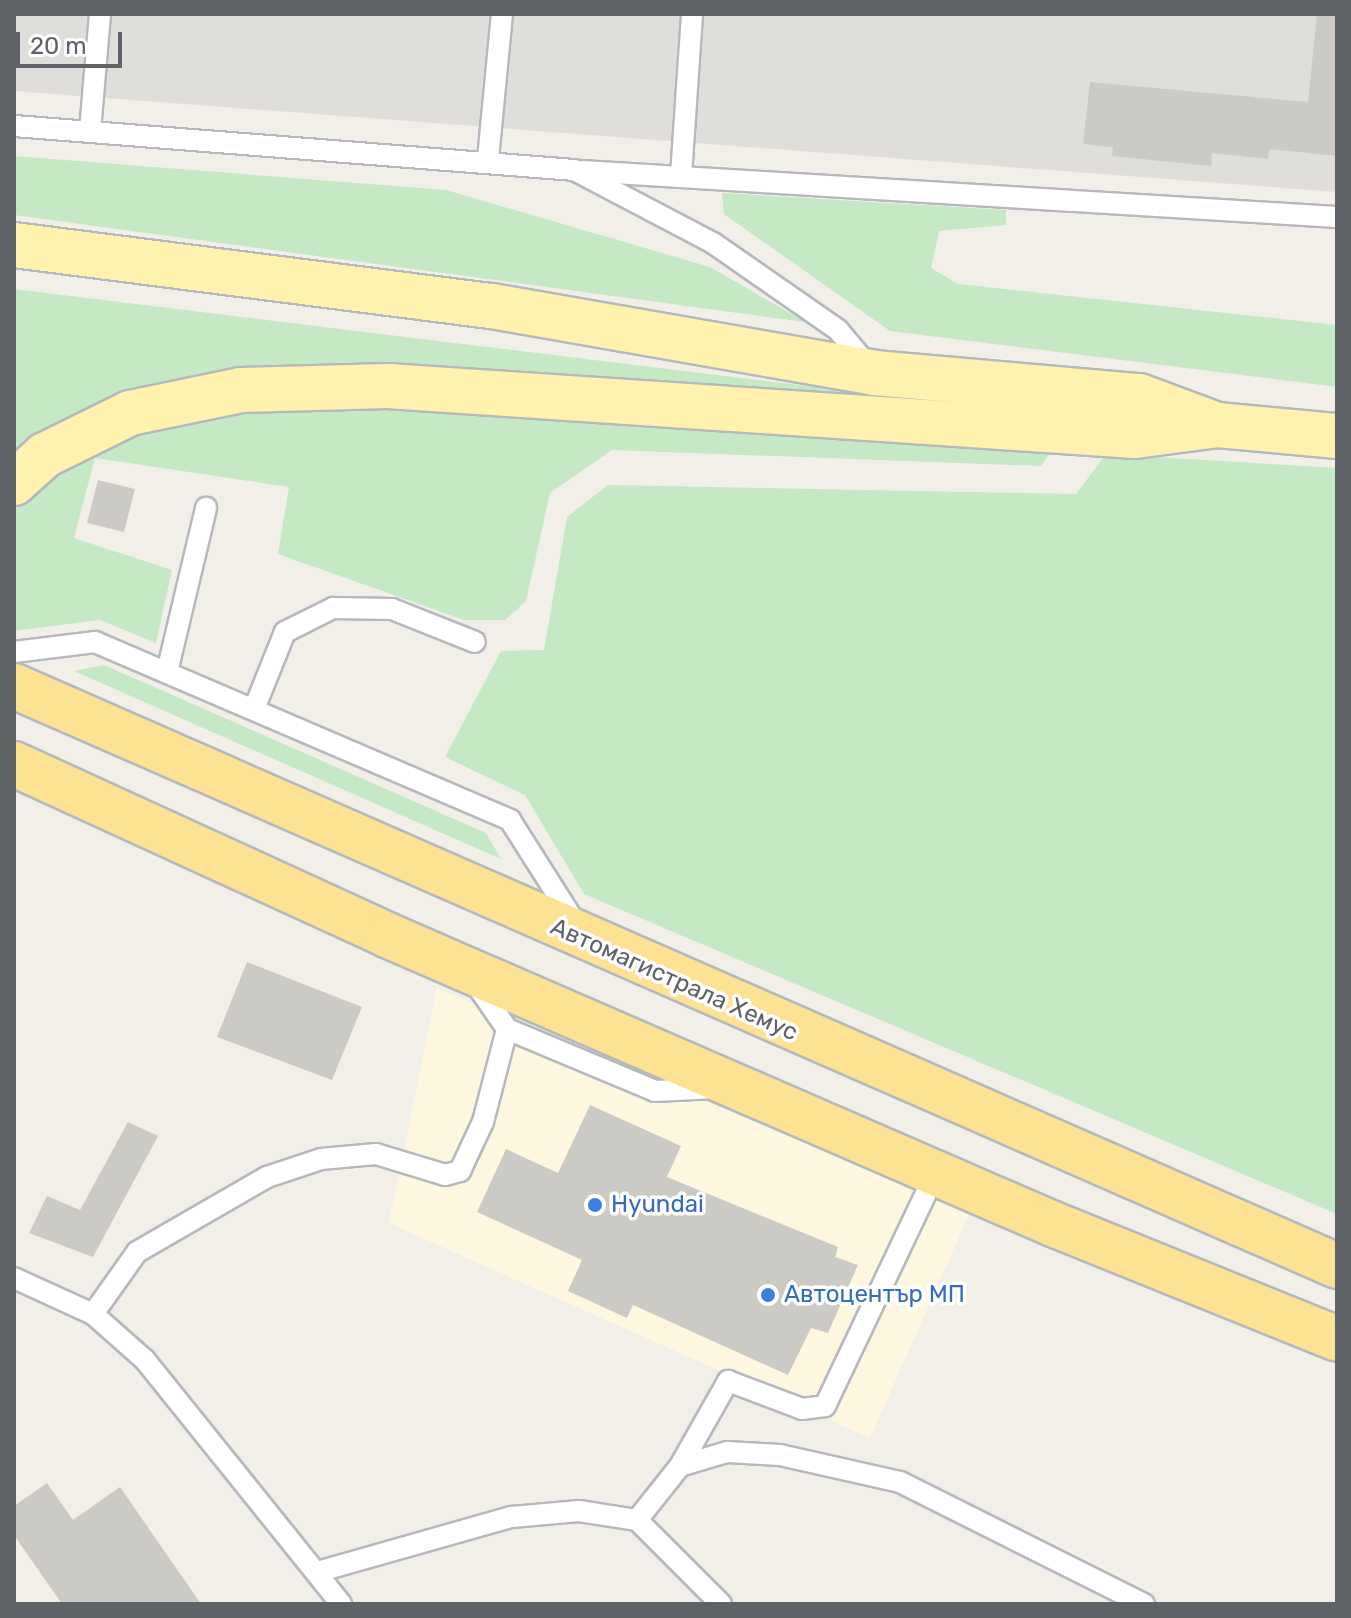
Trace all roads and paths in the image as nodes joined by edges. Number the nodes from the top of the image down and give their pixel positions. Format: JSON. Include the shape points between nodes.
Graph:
{"nodes":[{"id":1,"x":100,"y":14,"type":"edge"},
{"id":2,"x":502,"y":14,"type":"edge"},
{"id":3,"x":692,"y":14,"type":"edge"},
{"id":4,"x":14,"y":126,"type":"edge"},
{"id":5,"x":90,"y":131,"type":"junction"},
{"id":6,"x":488,"y":159,"type":"junction"},
{"id":7,"x":574,"y":170,"type":"junction"},
{"id":8,"x":681,"y":176,"type":"junction"},
{"id":9,"x":1337,"y":217,"type":"edge"},
{"id":10,"x":14,"y":245,"type":"edge"},
{"id":11,"x":874,"y":373,"type":"junction"},
{"id":12,"x":1218,"y":425,"type":"junction"},
{"id":13,"x":1337,"y":436,"type":"edge"},
{"id":14,"x":14,"y":483,"type":"edge"},
{"id":15,"x":206,"y":508,"type":"dead end"},
{"id":16,"x":475,"y":642,"type":"dead end"},
{"id":17,"x":14,"y":652,"type":"edge"},
{"id":18,"x":167,"y":672,"type":"junction"},
{"id":19,"x":14,"y":686,"type":"edge"},
{"id":20,"x":254,"y":709,"type":"junction"},
{"id":21,"x":14,"y":764,"type":"edge"},
{"id":22,"x":586,"y":941,"type":"junction"},
{"id":23,"x":461,"y":966,"type":"junction"},
{"id":24,"x":507,"y":1029,"type":"junction"},
{"id":25,"x":769,"y":1098,"type":"junction"},
{"id":26,"x":936,"y":1172,"type":"junction"},
{"id":27,"x":1337,"y":1266,"type":"edge"},
{"id":28,"x":14,"y":1278,"type":"edge"},
{"id":29,"x":93,"y":1314,"type":"junction"},
{"id":30,"x":1337,"y":1339,"type":"edge"},
{"id":31,"x":680,"y":1466,"type":"junction"},
{"id":32,"x":637,"y":1520,"type":"junction"},
{"id":33,"x":317,"y":1572,"type":"junction"},
{"id":34,"x":341,"y":1604,"type":"edge"},
{"id":35,"x":721,"y":1604,"type":"edge"},
{"id":36,"x":1144,"y":1604,"type":"edge"}],
"edges":[{"from":1,"to":5,"type":"lane"},
{"from":2,"to":6,"type":"lane"},
{"from":3,"to":8,"type":"lane"},
{"from":4,"to":5,"type":"lane"},
{"from":5,"to":6,"type":"lane"},
{"from":6,"to":7,"type":"lane"},
{"from":7,"to":8,"type":"lane"},
{"from":7,"to":11,"type":"lane","via":[[713,243],[838,330]]},
{"from":8,"to":9,"type":"lane"},
{"from":10,"to":11,"type":"main road","via":[[492,306]]},
{"from":11,"to":12,"type":"main road","via":[[1139,396]]},
{"from":12,"to":13,"type":"main road"},
{"from":12,"to":14,"type":"main road","via":[[1135,436],[545,393],[388,386],[241,390],[130,413],[45,455]]},
{"from":15,"to":18,"type":"lane"},
{"from":16,"to":20,"type":"lane","via":[[392,609],[333,608],[285,632]]},
{"from":17,"to":18,"type":"lane","via":[[95,642]]},
{"from":18,"to":20,"type":"lane"},
{"from":19,"to":22,"type":"highway","name":"Автомагистрала Хемус"},
{"from":20,"to":22,"type":"lane","via":[[510,820]]},
{"from":21,"to":23,"type":"highway"},
{"from":22,"to":27,"type":"highway","name":"Автомагистрала Хемус"},
{"from":23,"to":24,"type":"lane"},
{"from":23,"to":25,"type":"highway"},
{"from":24,"to":25,"type":"lane","via":[[655,1091],[715,1088]]},
{"from":24,"to":29,"type":"lane","via":[[483,1122],[460,1171],[445,1175],[376,1154],[321,1159],[267,1177],[137,1252]]},
{"from":25,"to":26,"type":"highway"},
{"from":26,"to":30,"type":"highway"},
{"from":26,"to":31,"type":"lane","via":[[825,1406],[802,1409],[728,1381]]},
{"from":28,"to":29,"type":"lane"},
{"from":29,"to":33,"type":"lane","via":[[145,1360]]},
{"from":31,"to":32,"type":"lane"},
{"from":31,"to":36,"type":"lane","via":[[727,1452],[780,1455],[900,1482]]},
{"from":32,"to":33,"type":"lane","via":[[579,1511],[512,1517]]},
{"from":32,"to":35,"type":"lane"},
{"from":33,"to":34,"type":"lane"}]}
